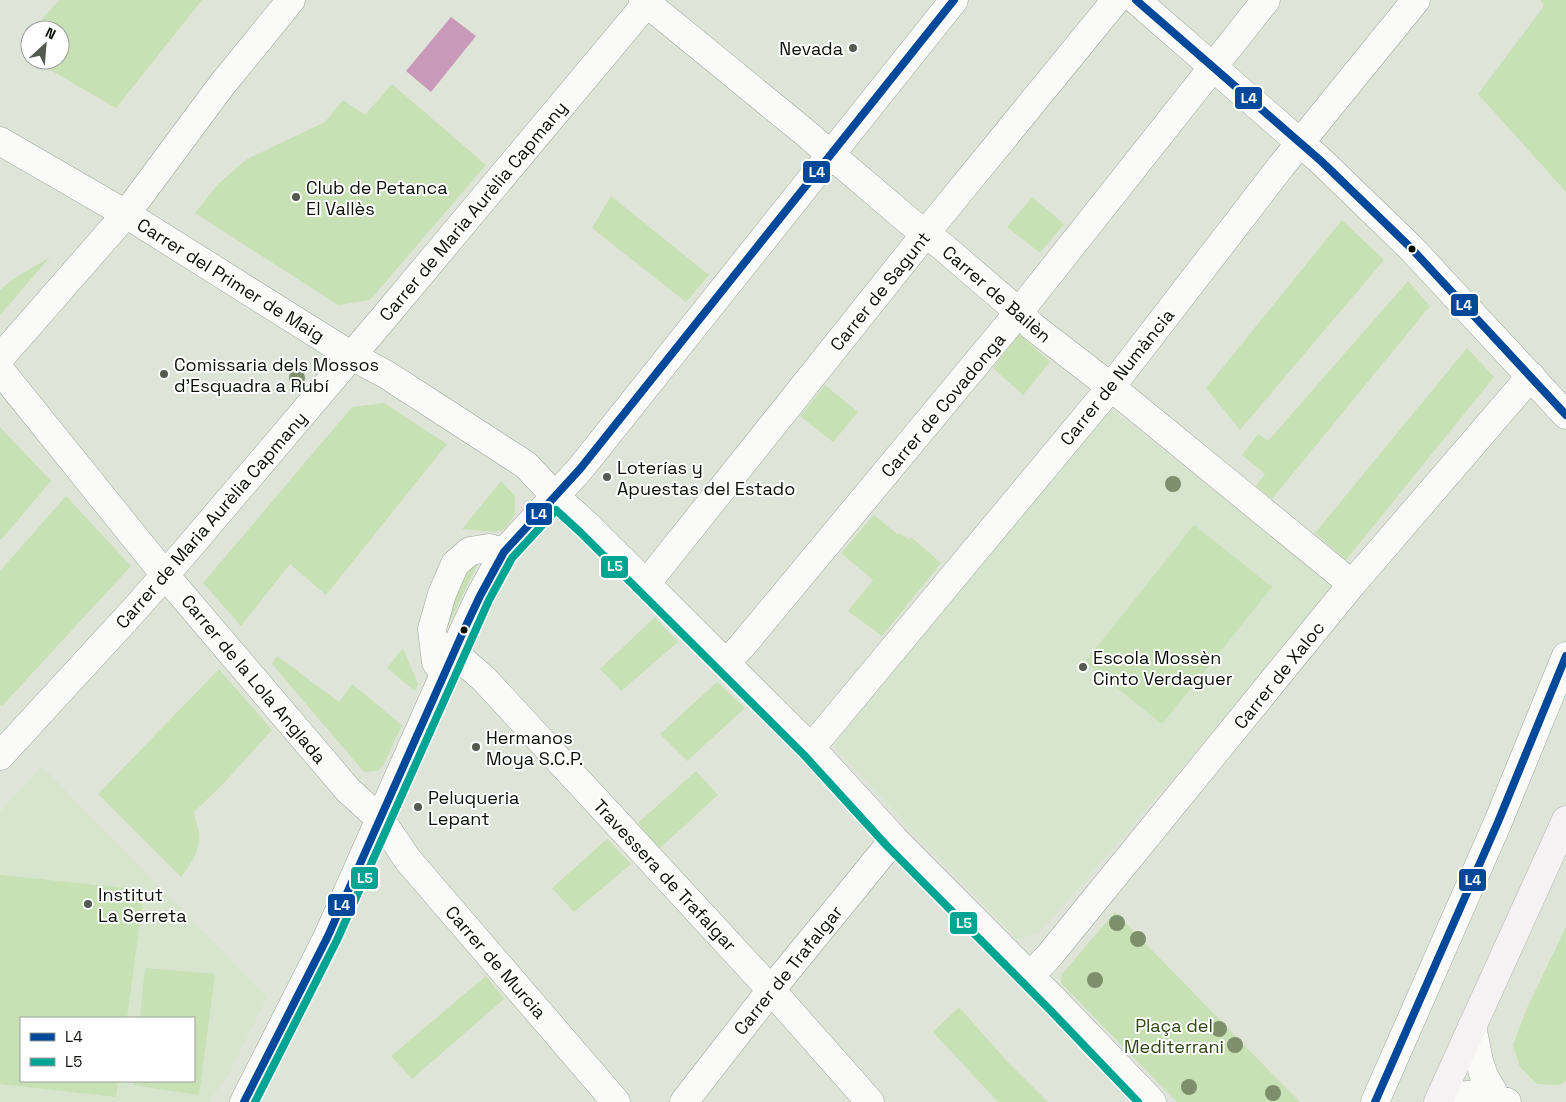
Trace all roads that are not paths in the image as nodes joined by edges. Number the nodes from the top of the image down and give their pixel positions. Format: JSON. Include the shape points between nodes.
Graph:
{"nodes":[{"id":1,"x":291,"y":0,"type":"edge"},
{"id":2,"x":954,"y":0,"type":"edge"},
{"id":3,"x":1116,"y":0,"type":"edge"},
{"id":4,"x":1136,"y":0,"type":"edge"},
{"id":5,"x":1266,"y":0,"type":"edge"},
{"id":6,"x":1416,"y":0,"type":"edge"},
{"id":7,"x":645,"y":2,"type":"edge"},
{"id":8,"x":1212,"y":67,"type":"junction"},
{"id":9,"x":0,"y":141,"type":"edge"},
{"id":10,"x":1300,"y":142,"type":"junction"},
{"id":11,"x":831,"y":155,"type":"junction"},
{"id":12,"x":126,"y":214,"type":"junction"},
{"id":13,"x":926,"y":234,"type":"junction"},
{"id":14,"x":1019,"y":312,"type":"junction"},
{"id":15,"x":352,"y":356,"type":"junction"},
{"id":16,"x":0,"y":358,"type":"edge"},
{"id":17,"x":0,"y":370,"type":"edge"},
{"id":18,"x":1531,"y":376,"type":"junction"},
{"id":19,"x":1112,"y":388,"type":"junction"},
{"id":20,"x":1566,"y":415,"type":"edge"},
{"id":21,"x":555,"y":496,"type":"junction"},
{"id":22,"x":504,"y":552,"type":"junction"},
{"id":23,"x":165,"y":575,"type":"junction"},
{"id":24,"x":646,"y":584,"type":"junction"},
{"id":25,"x":1352,"y":584,"type":"junction"},
{"id":26,"x":1566,"y":656,"type":"edge"},
{"id":27,"x":726,"y":663,"type":"junction"},
{"id":28,"x":449,"y":664,"type":"junction"},
{"id":29,"x":810,"y":748,"type":"junction"},
{"id":30,"x":0,"y":756,"type":"edge"},
{"id":31,"x":380,"y":820,"type":"junction"},
{"id":32,"x":1566,"y":820,"type":"edge"},
{"id":33,"x":894,"y":839,"type":"junction"},
{"id":34,"x":1030,"y":976,"type":"junction"},
{"id":35,"x":771,"y":990,"type":"junction"},
{"id":36,"x":1472,"y":1026,"type":"junction"},
{"id":37,"x":247,"y":1101,"type":"edge"},
{"id":38,"x":1501,"y":1101,"type":"edge"},
{"id":39,"x":616,"y":1102,"type":"edge"},
{"id":40,"x":684,"y":1102,"type":"edge"},
{"id":41,"x":870,"y":1102,"type":"edge"},
{"id":42,"x":1152,"y":1102,"type":"edge"},
{"id":43,"x":1375,"y":1102,"type":"edge"},
{"id":44,"x":1438,"y":1102,"type":"edge"},
{"id":45,"x":1447,"y":1102,"type":"edge"}],
"edges":[{"from":1,"to":12,"type":"street","via":[[221,86]]},
{"from":2,"to":11,"type":"street"},
{"from":3,"to":13,"type":"street","name":"Carrer de Sagunt"},
{"from":4,"to":8,"type":"street"},
{"from":5,"to":8,"type":"street","name":"Carrer de Covadonga"},
{"from":6,"to":10,"type":"street","name":"Carrer de Numància"},
{"from":7,"to":11,"type":"street","name":"Carrer de Bailèn"},
{"from":7,"to":15,"type":"street","name":"Carrer de Maria Aurèlia Capmany"},
{"from":8,"to":10,"type":"street"},
{"from":8,"to":14,"type":"street","name":"Carrer de Covadonga"},
{"from":9,"to":12,"type":"street","name":"Carrer del Primer de Maig"},
{"from":10,"to":18,"type":"street","via":[[1424,260]]},
{"from":10,"to":19,"type":"street","name":"Carrer de Numància"},
{"from":11,"to":13,"type":"street","name":"Carrer de Bailèn"},
{"from":11,"to":21,"type":"street"},
{"from":12,"to":15,"type":"street","name":"Carrer del Primer de Maig"},
{"from":12,"to":16,"type":"street"},
{"from":13,"to":14,"type":"street","name":"Carrer de Bailèn"},
{"from":13,"to":24,"type":"street","name":"Carrer de Sagunt"},
{"from":14,"to":19,"type":"street","name":"Carrer de Bailèn","via":[[1032,326]]},
{"from":14,"to":27,"type":"street","name":"Carrer de Covadonga"},
{"from":15,"to":21,"type":"street","name":"Carrer del Primer de Maig","via":[[388,375],[526,465]]},
{"from":15,"to":23,"type":"street","name":"Carrer de Maria Aurèlia Capmany"},
{"from":17,"to":23,"type":"street","name":"Carrer de la Lola Anglada"},
{"from":18,"to":20,"type":"street"},
{"from":18,"to":25,"type":"street","name":"Carrer de Xaloc"},
{"from":19,"to":25,"type":"street","name":"Carrer de Bailèn"},
{"from":19,"to":29,"type":"street","name":"Carrer de Numància"},
{"from":21,"to":22,"type":"street"},
{"from":21,"to":24,"type":"street","name":"Carrer del Primer de Maig"},
{"from":22,"to":28,"type":"street"},
{"from":22,"to":28,"type":"street","via":[[489,548],[470,551],[455,564],[432,629],[436,662]]},
{"from":23,"to":30,"type":"street","name":"Carrer de Maria Aurèlia Capmany"},
{"from":23,"to":31,"type":"street","name":"Carrer de la Lola Anglada","via":[[348,790]]},
{"from":24,"to":27,"type":"street","name":"Carrer del Primer de Maig"},
{"from":25,"to":34,"type":"street","name":"Carrer de Xaloc"},
{"from":26,"to":43,"type":"street","via":[[1498,822]]},
{"from":27,"to":29,"type":"street","name":"Carrer del Primer de Maig"},
{"from":28,"to":31,"type":"street"},
{"from":28,"to":35,"type":"street","name":"Travessera de Trafalgar","via":[[484,679]]},
{"from":29,"to":33,"type":"street","name":"Carrer del Primer de Maig"},
{"from":31,"to":37,"type":"street","via":[[328,936]]},
{"from":31,"to":39,"type":"street","name":"Carrer de Murcia","via":[[408,860]]},
{"from":32,"to":36,"type":"main road"},
{"from":33,"to":34,"type":"street","name":"Carrer del Primer de Maig"},
{"from":33,"to":35,"type":"street","name":"Carrer de Trafalgar"},
{"from":34,"to":42,"type":"street","name":"Carrer del Primer de Maig"},
{"from":35,"to":40,"type":"street","name":"Carrer de Trafalgar"},
{"from":35,"to":41,"type":"street","name":"Travessera de Trafalgar"},
{"from":36,"to":38,"type":"street","via":[[1484,1076]]},
{"from":36,"to":44,"type":"main road"},
{"from":38,"to":45,"type":"street","via":[[1486,1095],[1460,1095]]}]}
